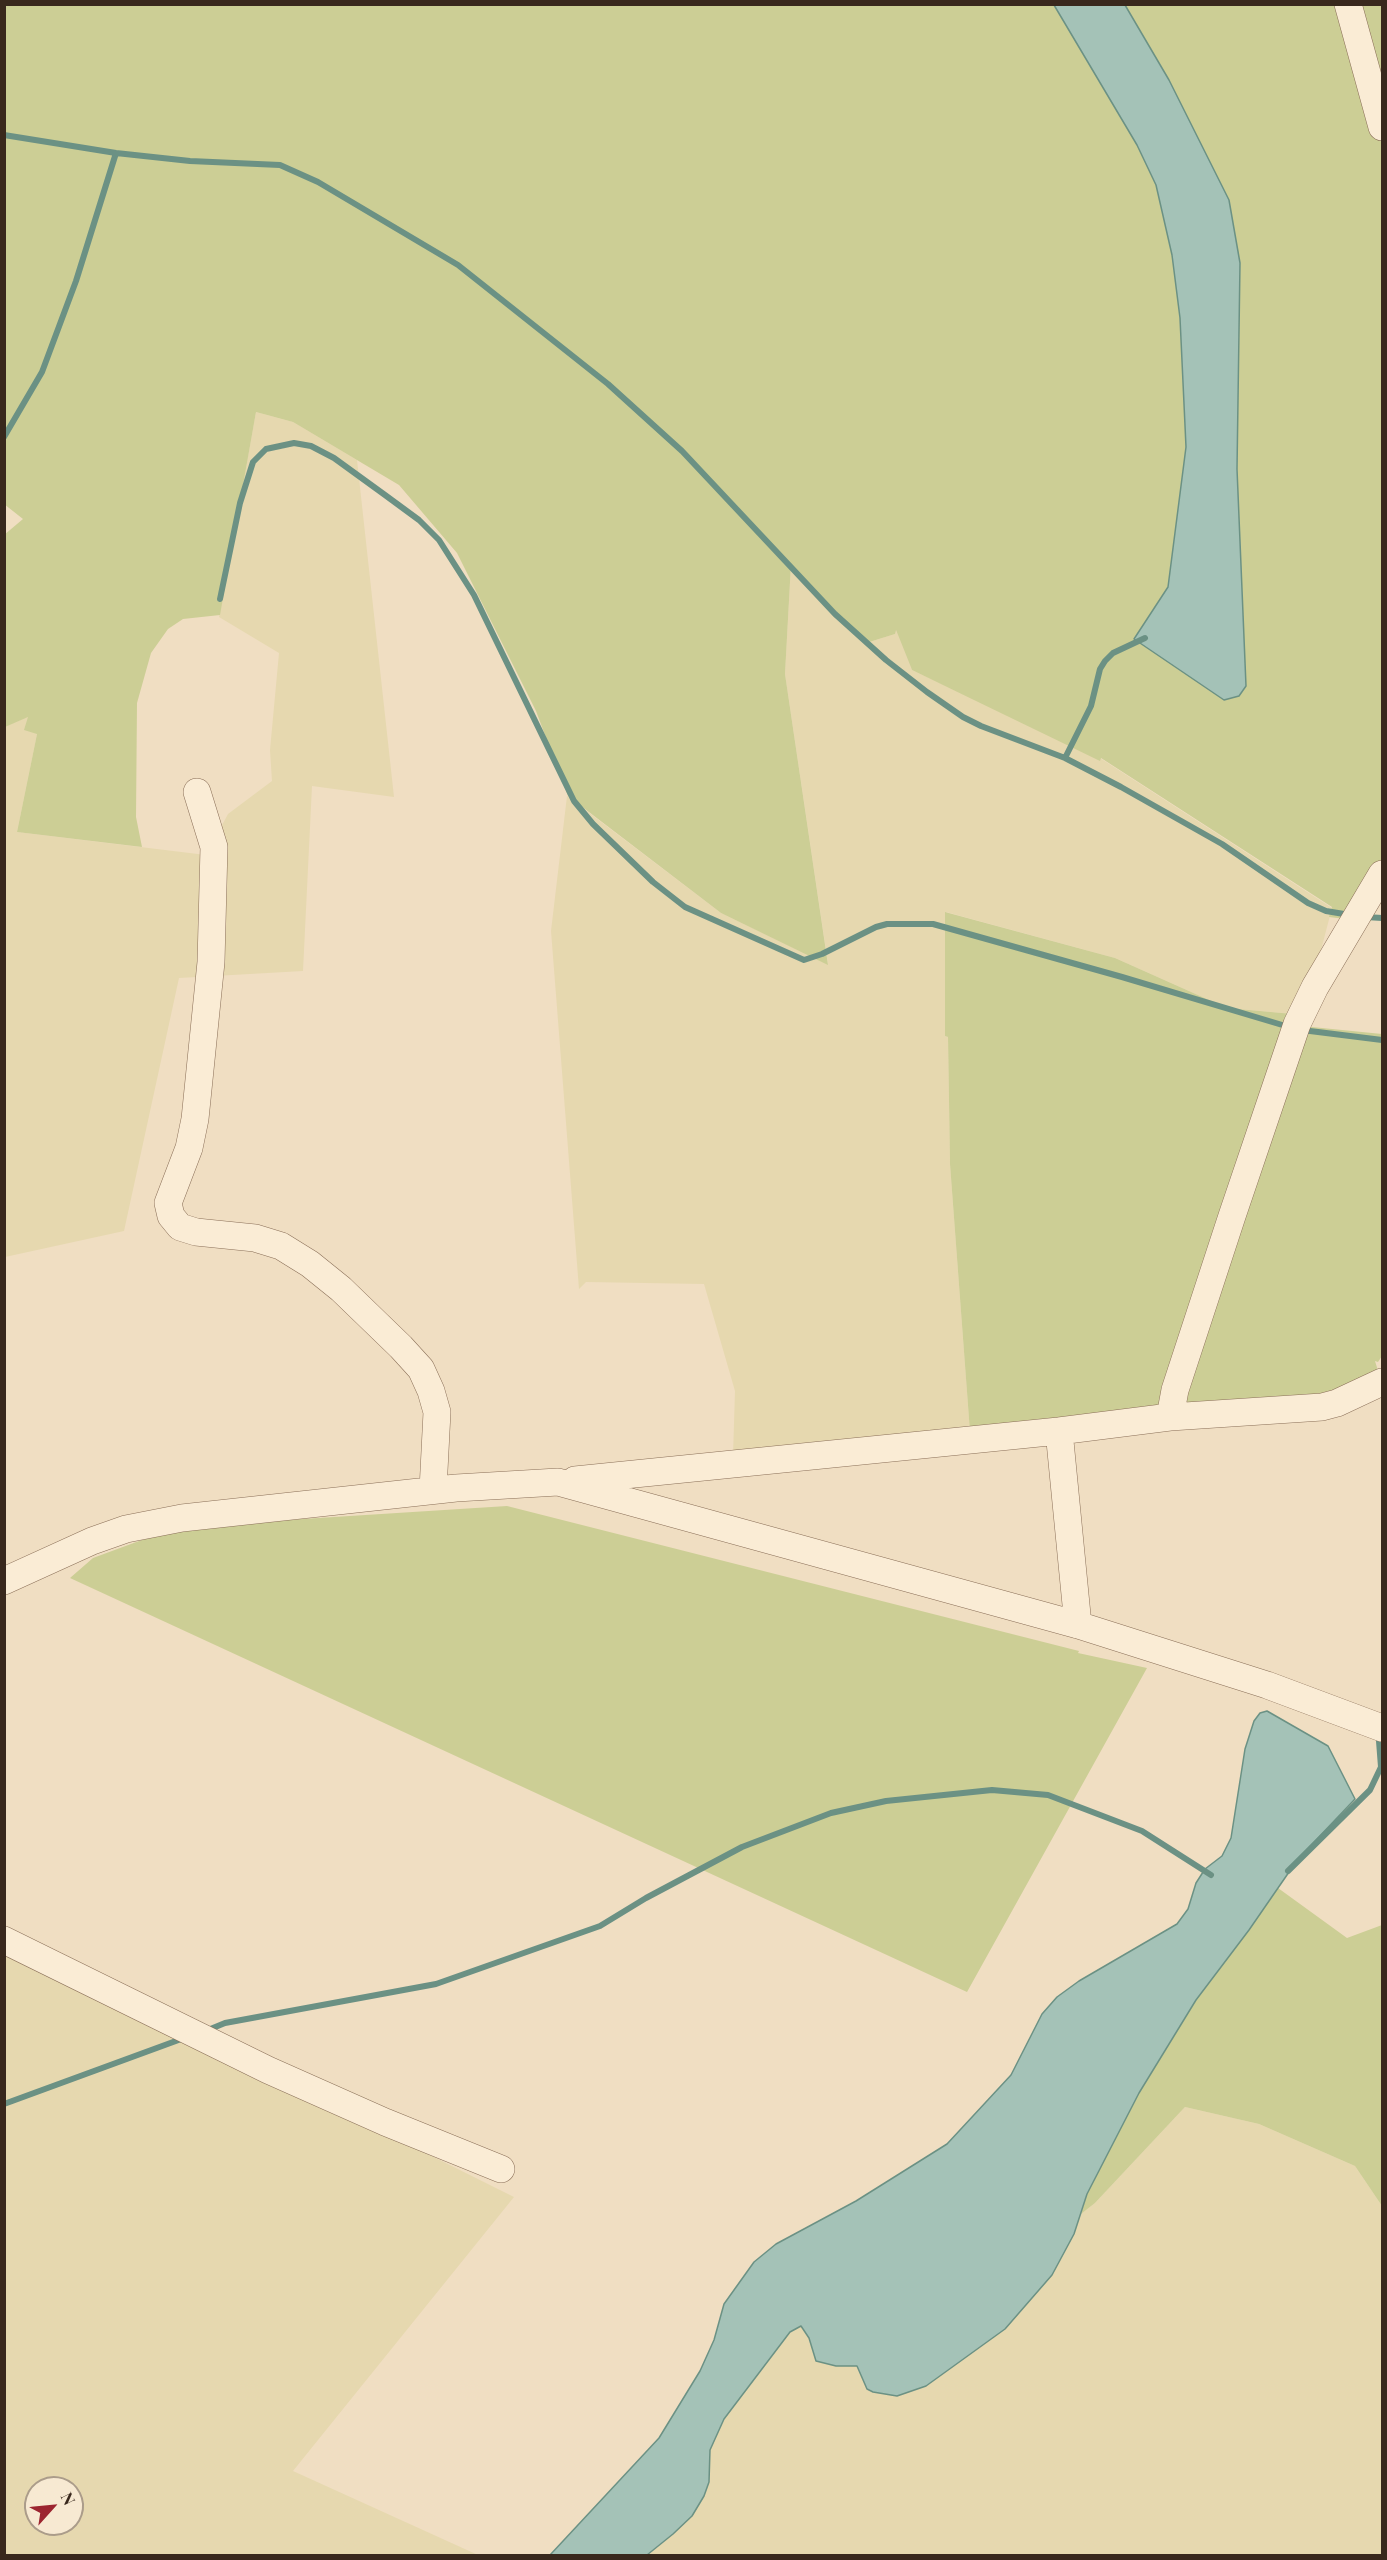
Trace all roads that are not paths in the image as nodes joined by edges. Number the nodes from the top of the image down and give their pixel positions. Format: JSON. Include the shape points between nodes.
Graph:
{"nodes":[{"id":1,"x":1348,"y":4,"type":"edge"},
{"id":2,"x":1383,"y":127,"type":"edge"},
{"id":3,"x":196,"y":792,"type":"dead end"},
{"id":4,"x":1383,"y":874,"type":"edge"},
{"id":5,"x":1383,"y":1382,"type":"edge"},
{"id":6,"x":1170,"y":1417,"type":"junction"},
{"id":7,"x":1059,"y":1431,"type":"junction"},
{"id":8,"x":558,"y":1482,"type":"junction"},
{"id":9,"x":434,"y":1490,"type":"junction"},
{"id":10,"x":4,"y":1581,"type":"edge"},
{"id":11,"x":1078,"y":1625,"type":"junction"},
{"id":12,"x":1383,"y":1728,"type":"edge"},
{"id":13,"x":4,"y":1940,"type":"edge"},
{"id":14,"x":501,"y":2169,"type":"dead end"}],
"edges":[{"from":1,"to":2,"type":"street"},
{"from":3,"to":9,"type":"street","via":[[214,854],[211,962],[195,1119],[189,1148],[168,1203],[171,1216],[180,1227],[196,1232],[255,1238],[281,1246],[341,1289],[401,1347],[421,1369],[437,1412]]},
{"from":4,"to":6,"type":"street","via":[[1320,978],[1298,1024],[1175,1390]]},
{"from":5,"to":6,"type":"street","via":[[1322,1407]]},
{"from":6,"to":7,"type":"street"},
{"from":7,"to":8,"type":"street"},
{"from":7,"to":11,"type":"street"},
{"from":8,"to":9,"type":"street"},
{"from":8,"to":11,"type":"street"},
{"from":9,"to":10,"type":"street","via":[[182,1518],[126,1529]]},
{"from":11,"to":12,"type":"street","via":[[1267,1685]]},
{"from":13,"to":14,"type":"street","via":[[268,2070]]}]}
